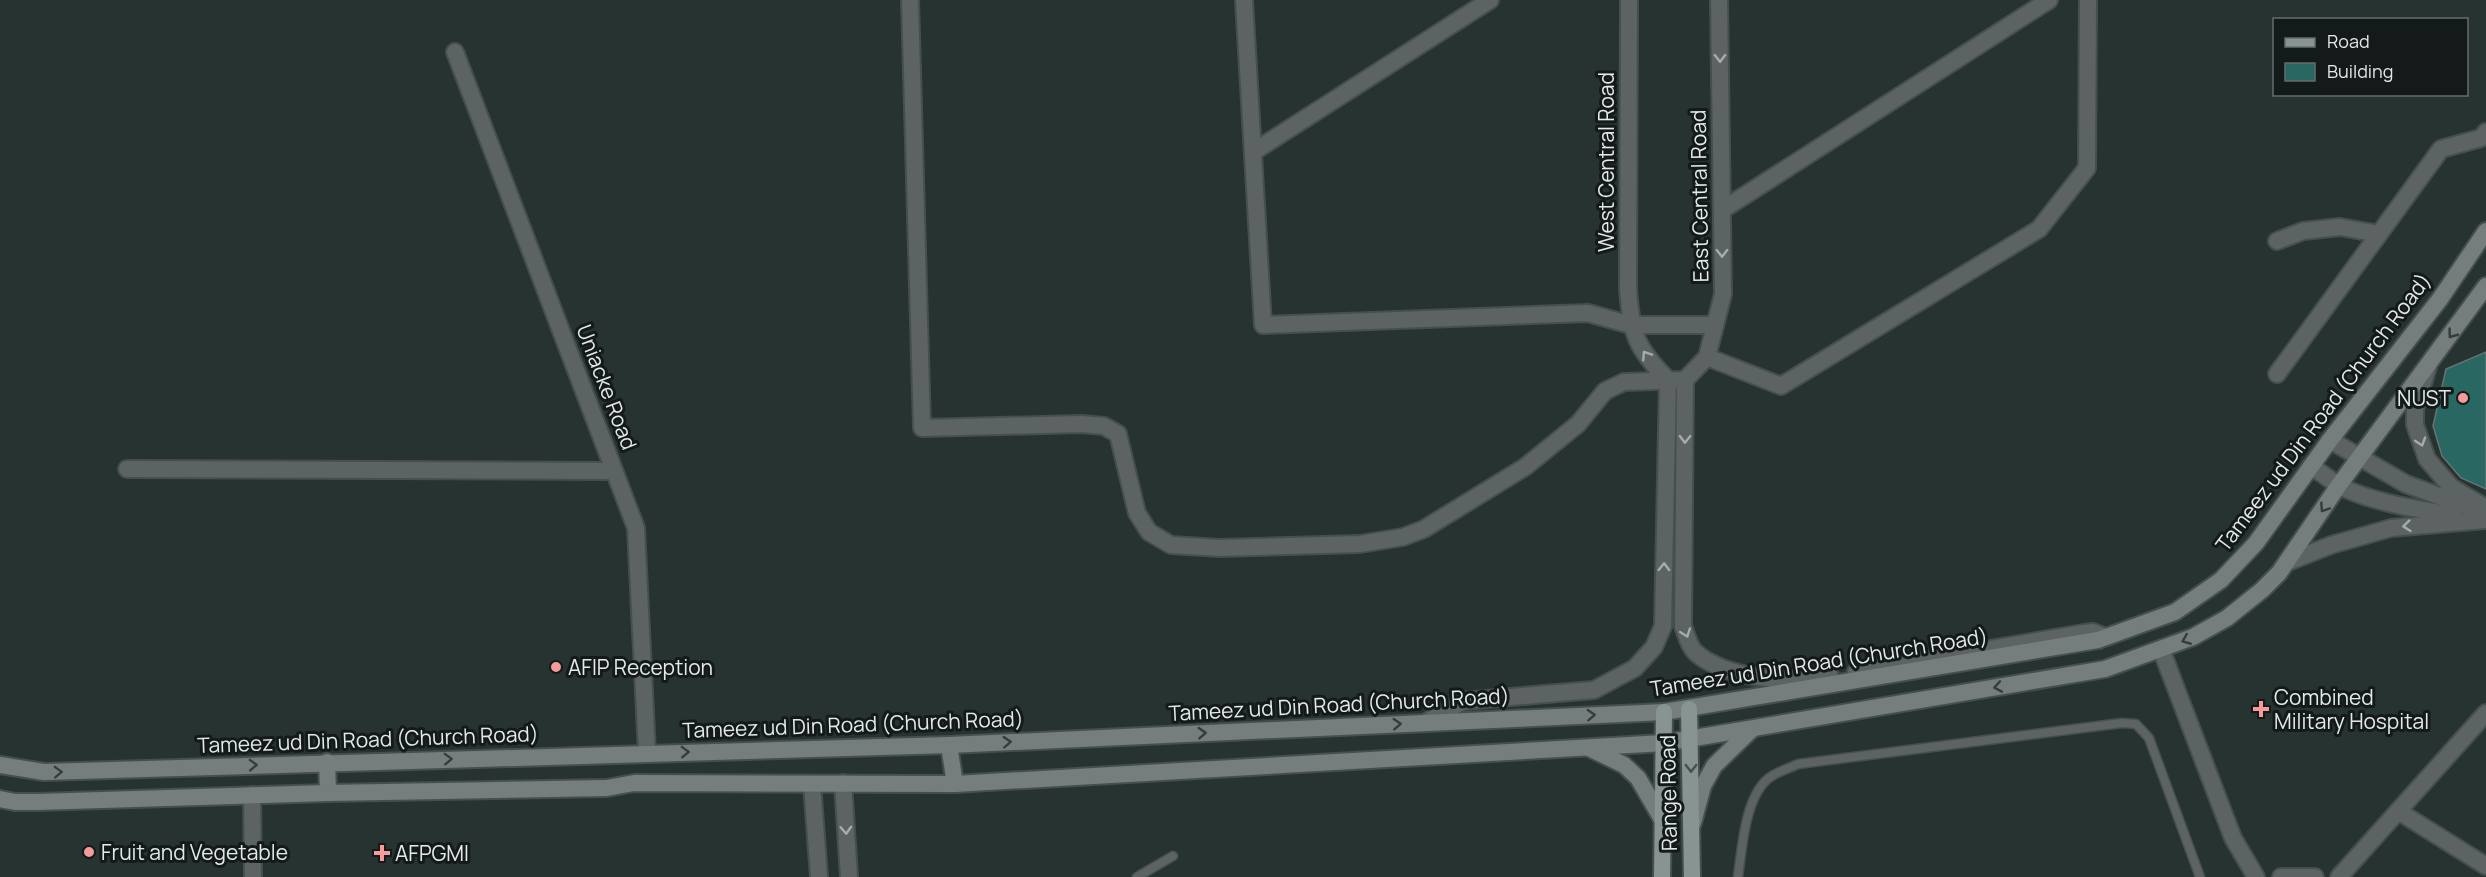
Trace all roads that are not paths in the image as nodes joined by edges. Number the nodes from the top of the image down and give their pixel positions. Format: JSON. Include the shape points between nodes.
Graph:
{"nodes":[{"id":1,"x":910,"y":0,"type":"edge"},
{"id":2,"x":1490,"y":0,"type":"edge"},
{"id":3,"x":1630,"y":0,"type":"edge"},
{"id":4,"x":1719,"y":0,"type":"edge"},
{"id":5,"x":2049,"y":0,"type":"edge"},
{"id":6,"x":2088,"y":0,"type":"edge"},
{"id":7,"x":1242,"y":3,"type":"edge"},
{"id":8,"x":455,"y":52,"type":"dead end"},
{"id":9,"x":2486,"y":132,"type":"edge"},
{"id":10,"x":1253,"y":152,"type":"junction"},
{"id":11,"x":1722,"y":210,"type":"junction"},
{"id":12,"x":2486,"y":231,"type":"edge"},
{"id":13,"x":2379,"y":234,"type":"junction"},
{"id":14,"x":2277,"y":241,"type":"dead end"},
{"id":15,"x":2486,"y":286,"type":"edge"},
{"id":16,"x":1631,"y":325,"type":"junction"},
{"id":17,"x":1715,"y":325,"type":"junction"},
{"id":18,"x":1707,"y":357,"type":"junction"},
{"id":19,"x":2428,"y":366,"type":"junction"},
{"id":20,"x":2277,"y":374,"type":"dead end"},
{"id":21,"x":1668,"y":380,"type":"junction"},
{"id":22,"x":1685,"y":380,"type":"junction"},
{"id":23,"x":2330,"y":440,"type":"junction"},
{"id":24,"x":2359,"y":458,"type":"junction"},
{"id":25,"x":2311,"y":466,"type":"junction"},
{"id":26,"x":127,"y":469,"type":"dead end"},
{"id":27,"x":614,"y":471,"type":"junction"},
{"id":28,"x":2339,"y":485,"type":"junction"},
{"id":29,"x":2486,"y":511,"type":"edge"},
{"id":30,"x":2486,"y":519,"type":"edge"},
{"id":31,"x":2288,"y":562,"type":"junction"},
{"id":32,"x":2105,"y":637,"type":"junction"},
{"id":33,"x":2161,"y":649,"type":"junction"},
{"id":34,"x":1689,"y":709,"type":"junction"},
{"id":35,"x":1664,"y":712,"type":"junction"},
{"id":36,"x":2486,"y":713,"type":"edge"},
{"id":37,"x":1425,"y":723,"type":"junction"},
{"id":38,"x":1751,"y":730,"type":"junction"},
{"id":39,"x":1691,"y":740,"type":"junction"},
{"id":40,"x":1664,"y":743,"type":"junction"},
{"id":41,"x":948,"y":745,"type":"junction"},
{"id":42,"x":1587,"y":747,"type":"junction"},
{"id":43,"x":647,"y":753,"type":"junction"},
{"id":44,"x":327,"y":762,"type":"junction"},
{"id":45,"x":0,"y":765,"type":"edge"},
{"id":46,"x":843,"y":783,"type":"junction"},
{"id":47,"x":812,"y":784,"type":"junction"},
{"id":48,"x":955,"y":784,"type":"junction"},
{"id":49,"x":328,"y":793,"type":"junction"},
{"id":50,"x":252,"y":795,"type":"junction"},
{"id":51,"x":0,"y":799,"type":"edge"},
{"id":52,"x":2398,"y":811,"type":"junction"},
{"id":53,"x":1663,"y":821,"type":"junction"},
{"id":54,"x":1691,"y":828,"type":"junction"},
{"id":55,"x":1173,"y":856,"type":"dead end"},
{"id":56,"x":2486,"y":866,"type":"edge"},
{"id":57,"x":253,"y":877,"type":"edge"},
{"id":58,"x":819,"y":877,"type":"edge"},
{"id":59,"x":849,"y":877,"type":"edge"},
{"id":60,"x":1137,"y":877,"type":"edge"},
{"id":61,"x":1662,"y":877,"type":"edge"},
{"id":62,"x":1692,"y":877,"type":"edge"},
{"id":63,"x":1738,"y":877,"type":"edge"},
{"id":64,"x":2200,"y":877,"type":"edge"},
{"id":65,"x":2256,"y":877,"type":"edge"},
{"id":66,"x":2281,"y":877,"type":"edge"},
{"id":67,"x":2315,"y":877,"type":"edge"},
{"id":68,"x":2339,"y":877,"type":"edge"}],
"edges":[{"from":1,"to":21,"type":"street","via":[[922,428],[1104,426],[1118,434],[1137,513],[1149,532],[1171,544],[1220,548],[1360,544],[1424,529],[1515,473],[1578,424],[1605,391],[1624,382]]},
{"from":2,"to":10,"type":"street"},
{"from":3,"to":16,"type":"street","name":"West Central Road"},
{"from":4,"to":11,"type":"street","name":"East Central Road","one_way":true},
{"from":5,"to":11,"type":"street"},
{"from":6,"to":18,"type":"street","via":[[2087,168],[2039,229],[1781,386]]},
{"from":7,"to":10,"type":"street"},
{"from":8,"to":27,"type":"street","name":"Uniacke Road"},
{"from":9,"to":13,"type":"street","via":[[2481,138],[2441,149]]},
{"from":10,"to":16,"type":"street","via":[[1263,325],[1588,313]]},
{"from":11,"to":17,"type":"street","name":"East Central Road","one_way":true,"via":[[1723,294]]},
{"from":12,"to":23,"type":"main road","name":"Tameez ud Din Road (Church Road)","via":[[2440,299]]},
{"from":13,"to":14,"type":"street","via":[[2340,227],[2303,231]]},
{"from":13,"to":20,"type":"street"},
{"from":15,"to":19,"type":"main road","one_way":true},
{"from":16,"to":17,"type":"street"},
{"from":21,"to":16,"type":"street","name":"West Central Road","one_way":true,"via":[[1645,357]]},
{"from":17,"to":18,"type":"street","name":"East Central Road"},
{"from":18,"to":22,"type":"street","name":"East Central Road"},
{"from":19,"to":24,"type":"main road"},
{"from":19,"to":29,"type":"street","one_way":true,"via":[[2415,409],[2415,425],[2427,459],[2451,487]]},
{"from":21,"to":22,"type":"street"},
{"from":37,"to":21,"type":"street","one_way":true,"via":[[1463,701],[1594,690],[1635,668],[1654,647],[1663,626]]},
{"from":22,"to":32,"type":"street","one_way":true,"via":[[1683,626],[1693,651],[1726,669],[1766,678],[1813,679],[2084,633]]},
{"from":23,"to":24,"type":"street"},
{"from":23,"to":25,"type":"main road","name":"Tameez ud Din Road (Church Road)"},
{"from":24,"to":28,"type":"main road"},
{"from":24,"to":29,"type":"street","via":[[2406,484]]},
{"from":25,"to":28,"type":"street"},
{"from":25,"to":32,"type":"main road","name":"Tameez ud Din Road (Church Road)","via":[[2256,543],[2221,580],[2175,612]]},
{"from":26,"to":27,"type":"street"},
{"from":27,"to":43,"type":"street","name":"Uniacke Road","via":[[636,528]]},
{"from":28,"to":30,"type":"street","via":[[2408,507]]},
{"from":28,"to":31,"type":"main road","one_way":true},
{"from":30,"to":31,"type":"street","one_way":true,"via":[[2391,528]]},
{"from":31,"to":33,"type":"main road","one_way":true,"via":[[2262,590],[2227,618]]},
{"from":32,"to":34,"type":"main road","name":"Tameez ud Din Road (Church Road)"},
{"from":33,"to":38,"type":"main road","one_way":true,"via":[[2105,669]]},
{"from":33,"to":65,"type":"street","via":[[2233,838]]},
{"from":34,"to":35,"type":"main road","name":"Tameez ud Din Road (Church Road)"},
{"from":34,"to":39,"type":"main road","name":"Range Road"},
{"from":37,"to":35,"type":"main road","name":"Tameez ud Din Road (Church Road)","one_way":true},
{"from":35,"to":40,"type":"main road"},
{"from":36,"to":52,"type":"street"},
{"from":41,"to":37,"type":"main road","name":"Tameez ud Din Road (Church Road)","one_way":true},
{"from":38,"to":39,"type":"main road"},
{"from":38,"to":54,"type":"main road","via":[[1714,766],[1703,786]]},
{"from":39,"to":40,"type":"main road"},
{"from":39,"to":54,"type":"main road","name":"Range Road","one_way":true},
{"from":40,"to":42,"type":"main road"},
{"from":40,"to":53,"type":"main road"},
{"from":43,"to":41,"type":"main road","name":"Tameez ud Din Road (Church Road)","one_way":true},
{"from":41,"to":48,"type":"main road"},
{"from":42,"to":48,"type":"main road"},
{"from":42,"to":53,"type":"main road","via":[[1624,765],[1638,778]]},
{"from":44,"to":43,"type":"main road","name":"Tameez ud Din Road (Church Road)","one_way":true},
{"from":45,"to":44,"type":"main road","name":"Tameez ud Din Road (Church Road)","one_way":true,"via":[[44,772]]},
{"from":44,"to":49,"type":"main road"},
{"from":46,"to":47,"type":"main road"},
{"from":46,"to":48,"type":"main road"},
{"from":46,"to":59,"type":"street","one_way":true},
{"from":47,"to":49,"type":"main road","via":[[634,783],[607,788]]},
{"from":47,"to":58,"type":"street"},
{"from":49,"to":50,"type":"main road"},
{"from":50,"to":51,"type":"main road","via":[[37,802]]},
{"from":50,"to":57,"type":"street"},
{"from":52,"to":56,"type":"street"},
{"from":52,"to":68,"type":"street"},
{"from":53,"to":61,"type":"main road"},
{"from":54,"to":62,"type":"main road","name":"Range Road"},
{"from":55,"to":60,"type":"lane"},
{"from":63,"to":64,"type":"lane","via":[[1744,828],[1754,798],[1770,776],[1798,764],[2122,723],[2136,724],[2150,738]]},
{"from":66,"to":67,"type":"street"}]}
